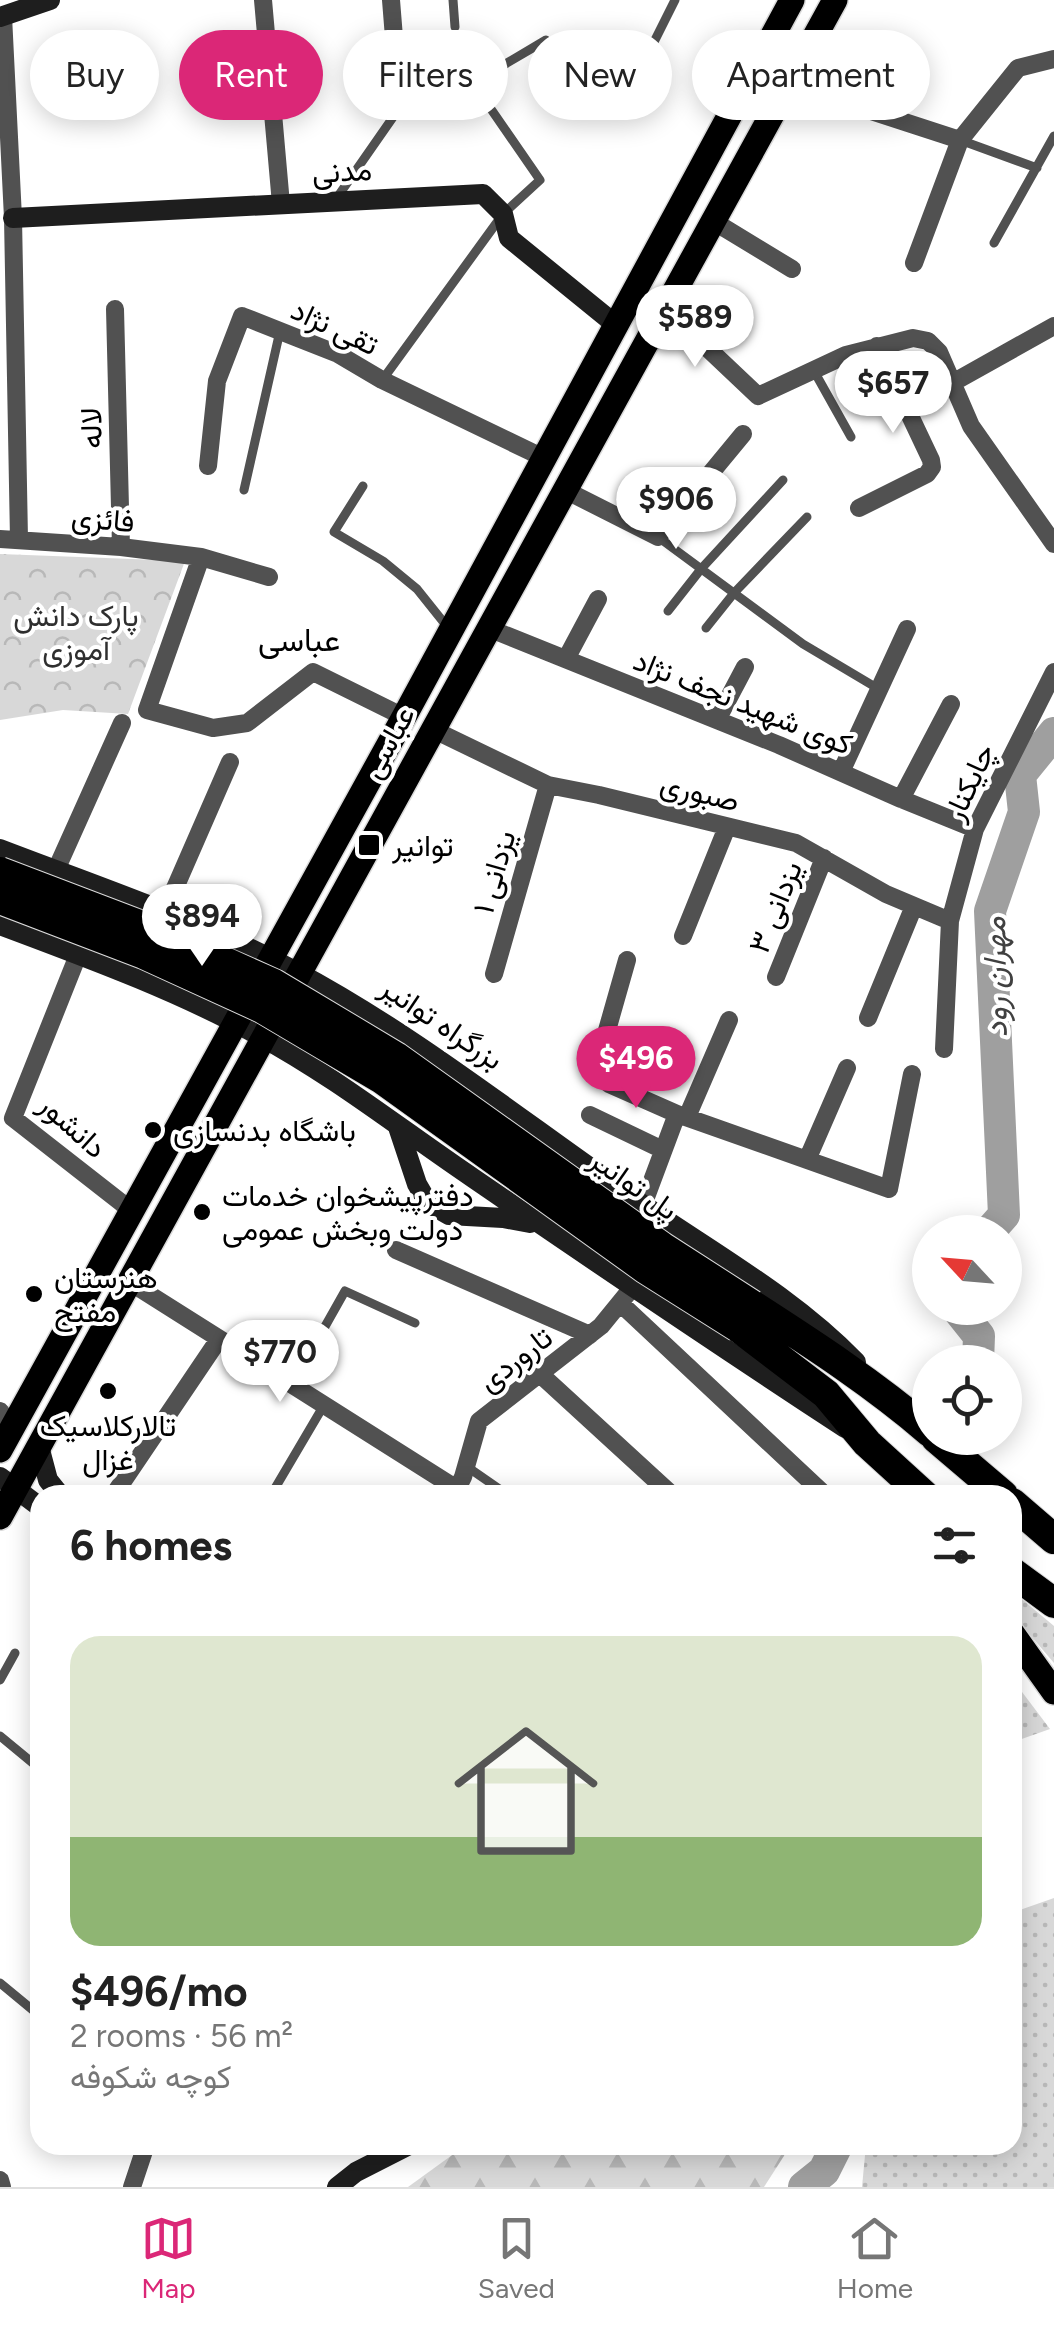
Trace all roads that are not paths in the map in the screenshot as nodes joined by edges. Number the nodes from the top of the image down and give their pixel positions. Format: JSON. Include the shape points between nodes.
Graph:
{"nodes":[{"id":1,"x":50,"y":0,"type":"edge"},
{"id":2,"x":263,"y":0,"type":"edge"},
{"id":3,"x":391,"y":0,"type":"edge"},
{"id":4,"x":454,"y":0,"type":"edge"},
{"id":5,"x":674,"y":0,"type":"edge"},
{"id":6,"x":792,"y":0,"type":"edge"},
{"id":7,"x":835,"y":0,"type":"edge"},
{"id":8,"x":1,"y":16,"type":"edge"},
{"id":9,"x":455,"y":27,"type":"dead end"},
{"id":10,"x":394,"y":30,"type":"edge"},
{"id":11,"x":659,"y":30,"type":"edge"},
{"id":12,"x":818,"y":30,"type":"edge"},
{"id":13,"x":528,"y":50,"type":"edge"},
{"id":14,"x":1054,"y":59,"type":"edge"},
{"id":15,"x":391,"y":120,"type":"edge"},
{"id":16,"x":768,"y":120,"type":"edge"},
{"id":17,"x":899,"y":120,"type":"edge"},
{"id":18,"x":1054,"y":136,"type":"edge"},
{"id":19,"x":960,"y":140,"type":"junction"},
{"id":20,"x":1037,"y":168,"type":"junction"},
{"id":21,"x":334,"y":202,"type":"junction"},
{"id":22,"x":281,"y":204,"type":"junction"},
{"id":23,"x":503,"y":214,"type":"junction"},
{"id":24,"x":13,"y":218,"type":"junction"},
{"id":25,"x":713,"y":221,"type":"junction"},
{"id":26,"x":994,"y":243,"type":"dead end"},
{"id":27,"x":914,"y":263,"type":"dead end"},
{"id":28,"x":792,"y":269,"type":"dead end"},
{"id":29,"x":115,"y":308,"type":"dead end"},
{"id":30,"x":665,"y":308,"type":"junction"},
{"id":31,"x":616,"y":325,"type":"junction"},
{"id":32,"x":1054,"y":326,"type":"edge"},
{"id":33,"x":280,"y":330,"type":"junction"},
{"id":34,"x":877,"y":346,"type":"junction"},
{"id":35,"x":813,"y":368,"type":"junction"},
{"id":36,"x":382,"y":380,"type":"junction"},
{"id":37,"x":954,"y":382,"type":"junction"},
{"id":38,"x":742,"y":434,"type":"dead end"},
{"id":39,"x":851,"y":436,"type":"dead end"},
{"id":40,"x":549,"y":449,"type":"junction"},
{"id":41,"x":584,"y":455,"type":"junction"},
{"id":42,"x":208,"y":466,"type":"dead end"},
{"id":43,"x":783,"y":480,"type":"dead end"},
{"id":44,"x":363,"y":486,"type":"dead end"},
{"id":45,"x":244,"y":490,"type":"dead end"},
{"id":46,"x":565,"y":490,"type":"junction"},
{"id":47,"x":859,"y":508,"type":"dead end"},
{"id":48,"x":807,"y":517,"type":"dead end"},
{"id":49,"x":658,"y":537,"type":"junction"},
{"id":50,"x":9,"y":539,"type":"edge"},
{"id":51,"x":1053,"y":541,"type":"edge"},
{"id":52,"x":121,"y":547,"type":"junction"},
{"id":53,"x":201,"y":557,"type":"junction"},
{"id":54,"x":701,"y":568,"type":"junction"},
{"id":55,"x":270,"y":577,"type":"dead end"},
{"id":56,"x":734,"y":593,"type":"junction"},
{"id":57,"x":598,"y":599,"type":"dead end"},
{"id":58,"x":668,"y":611,"type":"dead end"},
{"id":59,"x":488,"y":628,"type":"junction"},
{"id":60,"x":706,"y":628,"type":"dead end"},
{"id":61,"x":906,"y":630,"type":"dead end"},
{"id":62,"x":450,"y":631,"type":"junction"},
{"id":63,"x":566,"y":660,"type":"junction"},
{"id":64,"x":745,"y":667,"type":"dead end"},
{"id":65,"x":1054,"y":672,"type":"edge"},
{"id":66,"x":878,"y":688,"type":"junction"},
{"id":67,"x":951,"y":704,"type":"dead end"},
{"id":68,"x":404,"y":717,"type":"junction"},
{"id":69,"x":716,"y":720,"type":"junction"},
{"id":70,"x":122,"y":723,"type":"dead end"},
{"id":71,"x":432,"y":730,"type":"junction"},
{"id":72,"x":230,"y":762,"type":"dead end"},
{"id":73,"x":841,"y":772,"type":"junction"},
{"id":74,"x":548,"y":785,"type":"junction"},
{"id":75,"x":901,"y":800,"type":"junction"},
{"id":76,"x":726,"y":827,"type":"junction"},
{"id":77,"x":975,"y":829,"type":"junction"},
{"id":78,"x":0,"y":849,"type":"edge"},
{"id":79,"x":824,"y":858,"type":"junction"},
{"id":80,"x":56,"y":870,"type":"junction"},
{"id":81,"x":0,"y":872,"type":"edge"},
{"id":82,"x":0,"y":899,"type":"edge"},
{"id":83,"x":914,"y":906,"type":"junction"},
{"id":84,"x":173,"y":915,"type":"junction"},
{"id":85,"x":950,"y":921,"type":"junction"},
{"id":86,"x":0,"y":925,"type":"edge"},
{"id":87,"x":683,"y":936,"type":"dead end"},
{"id":88,"x":78,"y":955,"type":"junction"},
{"id":89,"x":270,"y":959,"type":"junction"},
{"id":90,"x":626,"y":960,"type":"dead end"},
{"id":91,"x":298,"y":973,"type":"junction"},
{"id":92,"x":494,"y":974,"type":"dead end"},
{"id":93,"x":776,"y":977,"type":"dead end"},
{"id":94,"x":150,"y":982,"type":"junction"},
{"id":95,"x":868,"y":1018,"type":"dead end"},
{"id":96,"x":729,"y":1020,"type":"dead end"},
{"id":97,"x":381,"y":1022,"type":"junction"},
{"id":98,"x":235,"y":1023,"type":"junction"},
{"id":99,"x":262,"y":1037,"type":"junction"},
{"id":100,"x":944,"y":1049,"type":"dead end"},
{"id":101,"x":847,"y":1068,"type":"dead end"},
{"id":102,"x":912,"y":1074,"type":"dead end"},
{"id":103,"x":341,"y":1085,"type":"junction"},
{"id":104,"x":590,"y":1115,"type":"dead end"},
{"id":105,"x":682,"y":1116,"type":"junction"},
{"id":106,"x":398,"y":1127,"type":"junction"},
{"id":107,"x":663,"y":1150,"type":"junction"},
{"id":108,"x":808,"y":1160,"type":"junction"},
{"id":109,"x":643,"y":1205,"type":"junction"},
{"id":110,"x":132,"y":1212,"type":"junction"},
{"id":111,"x":542,"y":1225,"type":"junction"},
{"id":112,"x":396,"y":1250,"type":"dead end"},
{"id":113,"x":128,"y":1281,"type":"junction"},
{"id":114,"x":626,"y":1295,"type":"junction"},
{"id":115,"x":745,"y":1316,"type":"junction"},
{"id":116,"x":415,"y":1323,"type":"dead end"},
{"id":117,"x":590,"y":1335,"type":"junction"},
{"id":118,"x":219,"y":1339,"type":"junction"},
{"id":119,"x":540,"y":1374,"type":"junction"},
{"id":120,"x":292,"y":1385,"type":"junction"},
{"id":121,"x":896,"y":1403,"type":"junction"},
{"id":122,"x":324,"y":1405,"type":"junction"},
{"id":123,"x":912,"y":1417,"type":"edge"},
{"id":124,"x":4,"y":1430,"type":"edge"},
{"id":125,"x":867,"y":1443,"type":"junction"},
{"id":126,"x":40,"y":1446,"type":"junction"},
{"id":127,"x":956,"y":1455,"type":"edge"},
{"id":128,"x":466,"y":1466,"type":"junction"},
{"id":129,"x":8,"y":1483,"type":"edge"},
{"id":130,"x":52,"y":1485,"type":"edge"},
{"id":131,"x":121,"y":1485,"type":"edge"},
{"id":132,"x":277,"y":1485,"type":"edge"},
{"id":133,"x":445,"y":1485,"type":"edge"},
{"id":134,"x":459,"y":1485,"type":"edge"},
{"id":135,"x":494,"y":1485,"type":"edge"},
{"id":136,"x":661,"y":1485,"type":"edge"},
{"id":137,"x":815,"y":1485,"type":"edge"},
{"id":138,"x":894,"y":1485,"type":"edge"},
{"id":139,"x":913,"y":1485,"type":"edge"},
{"id":140,"x":991,"y":1485,"type":"edge"},
{"id":141,"x":30,"y":1500,"type":"edge"},
{"id":142,"x":1022,"y":1512,"type":"edge"},
{"id":143,"x":0,"y":1517,"type":"edge"},
{"id":144,"x":1054,"y":1539,"type":"edge"},
{"id":145,"x":1022,"y":1579,"type":"edge"},
{"id":146,"x":1054,"y":1603,"type":"edge"},
{"id":147,"x":1022,"y":1647,"type":"edge"},
{"id":148,"x":15,"y":1653,"type":"dead end"},
{"id":149,"x":0,"y":1680,"type":"edge"},
{"id":150,"x":1054,"y":1692,"type":"edge"},
{"id":151,"x":0,"y":1736,"type":"edge"},
{"id":152,"x":30,"y":1761,"type":"edge"},
{"id":153,"x":0,"y":1983,"type":"edge"},
{"id":154,"x":30,"y":2008,"type":"edge"},
{"id":155,"x":143,"y":2155,"type":"edge"},
{"id":156,"x":389,"y":2155,"type":"edge"},
{"id":157,"x":132,"y":2187,"type":"edge"},
{"id":158,"x":337,"y":2187,"type":"edge"}],
"edges":[{"from":1,"to":8,"type":"street"},
{"from":2,"to":22,"type":"street"},
{"from":3,"to":10,"type":"street"},
{"from":4,"to":9,"type":"lane"},
{"from":5,"to":11,"type":"lane"},
{"from":6,"to":31,"type":"main road","name":"عباسى"},
{"from":7,"to":12,"type":"main road","name":"عباسى"},
{"from":8,"to":24,"type":"street"},
{"from":13,"to":23,"type":"lane","via":[[472,83],[540,180]]},
{"from":14,"to":19,"type":"street","via":[[1018,68]]},
{"from":15,"to":21,"type":"lane"},
{"from":16,"to":25,"type":"main road","name":"عباسى"},
{"from":17,"to":19,"type":"street"},
{"from":18,"to":20,"type":"lane"},
{"from":19,"to":20,"type":"lane"},
{"from":19,"to":27,"type":"street"},
{"from":20,"to":26,"type":"lane"},
{"from":21,"to":22,"type":"street","name":"مدنی"},
{"from":21,"to":23,"type":"street","name":"مدنی","via":[[483,194]]},
{"from":22,"to":24,"type":"street","name":"مدنی"},
{"from":23,"to":31,"type":"street","via":[[509,238]]},
{"from":23,"to":36,"type":"lane"},
{"from":24,"to":50,"type":"street"},
{"from":25,"to":28,"type":"street"},
{"from":25,"to":30,"type":"main road","name":"عباسى"},
{"from":29,"to":52,"type":"street","name":"لاله"},
{"from":30,"to":35,"type":"street","via":[[758,396]]},
{"from":30,"to":41,"type":"main road","name":"عباسى"},
{"from":31,"to":40,"type":"main road","name":"عباسى"},
{"from":32,"to":37,"type":"street"},
{"from":33,"to":36,"type":"street","name":"تقی نژاد"},
{"from":33,"to":42,"type":"street","name":"تقی نژاد","via":[[242,316],[218,381]]},
{"from":33,"to":45,"type":"lane"},
{"from":34,"to":35,"type":"street"},
{"from":34,"to":37,"type":"street","via":[[928,341]]},
{"from":34,"to":47,"type":"street","via":[[932,467]]},
{"from":35,"to":39,"type":"lane"},
{"from":36,"to":40,"type":"street","name":"تقی نژاد"},
{"from":37,"to":51,"type":"street","via":[[970,426]]},
{"from":38,"to":49,"type":"street"},
{"from":40,"to":41,"type":"main road"},
{"from":40,"to":62,"type":"main road","name":"عباسى"},
{"from":41,"to":46,"type":"main road","name":"عباسى"},
{"from":43,"to":54,"type":"lane"},
{"from":44,"to":62,"type":"lane","via":[[334,532],[417,589]]},
{"from":46,"to":49,"type":"street"},
{"from":46,"to":59,"type":"main road","name":"عباسى"},
{"from":48,"to":56,"type":"lane"},
{"from":49,"to":54,"type":"lane"},
{"from":50,"to":52,"type":"street","name":"فائزی"},
{"from":52,"to":53,"type":"street","name":"فائزی"},
{"from":53,"to":55,"type":"street","name":"فائزی"},
{"from":53,"to":68,"type":"street","via":[[148,710],[213,728],[247,723],[312,672]]},
{"from":54,"to":56,"type":"lane"},
{"from":54,"to":58,"type":"lane"},
{"from":56,"to":60,"type":"lane"},
{"from":56,"to":66,"type":"lane"},
{"from":57,"to":63,"type":"street"},
{"from":59,"to":63,"type":"street","name":"کوی شهید نجف نژاد"},
{"from":59,"to":71,"type":"main road","name":"عباسى"},
{"from":61,"to":66,"type":"street"},
{"from":62,"to":68,"type":"main road","name":"عباسى"},
{"from":63,"to":69,"type":"street","name":"کوی شهید نجف نژاد"},
{"from":64,"to":69,"type":"street"},
{"from":65,"to":77,"type":"street","name":"چایکنار"},
{"from":66,"to":73,"type":"street"},
{"from":67,"to":75,"type":"street"},
{"from":68,"to":89,"type":"main road","name":"عباسى"},
{"from":69,"to":73,"type":"street","name":"کوی شهید نجف نژاد"},
{"from":70,"to":80,"type":"street"},
{"from":71,"to":74,"type":"street","name":"صبوری"},
{"from":71,"to":91,"type":"main road","name":"عباسى"},
{"from":72,"to":84,"type":"street"},
{"from":73,"to":75,"type":"street","name":"کوی شهید نجف نژاد"},
{"from":74,"to":76,"type":"street","name":"صبوری"},
{"from":74,"to":92,"type":"street","name":"یزدانی ۱"},
{"from":75,"to":77,"type":"street","name":"کوی شهید نجف نژاد"},
{"from":76,"to":79,"type":"street","name":"صبوری","via":[[796,843]]},
{"from":76,"to":87,"type":"street"},
{"from":77,"to":85,"type":"street","name":"چایکنار"},
{"from":78,"to":80,"type":"street","name":"بزرگراه توانیر"},
{"from":79,"to":83,"type":"street","name":"صبوری"},
{"from":79,"to":93,"type":"street","name":"یزدانی ۳"},
{"from":80,"to":84,"type":"street","name":"بزرگراه توانیر"},
{"from":81,"to":115,"type":"highway","name":"پل توانیر","bridge":true,"via":[[274,984],[396,1056],[662,1247]]},
{"from":82,"to":115,"type":"highway","name":"پل توانیر","bridge":true,"via":[[144,954],[279,1018],[382,1079],[646,1269]]},
{"from":83,"to":85,"type":"street","name":"صبوری"},
{"from":83,"to":95,"type":"street"},
{"from":84,"to":89,"type":"street","name":"بزرگراه توانیر"},
{"from":84,"to":94,"type":"street","via":[[184,938],[180,958]]},
{"from":85,"to":100,"type":"street","name":"چایکنار"},
{"from":86,"to":88,"type":"street"},
{"from":88,"to":94,"type":"street"},
{"from":88,"to":110,"type":"street","name":"دانشور","via":[[13,1118]]},
{"from":89,"to":91,"type":"street","name":"بزرگراه توانیر"},
{"from":89,"to":98,"type":"main road","name":"عباسى"},
{"from":90,"to":105,"type":"street","via":[[599,1074]]},
{"from":91,"to":97,"type":"street","name":"بزرگراه توانیر"},
{"from":91,"to":99,"type":"main road","name":"عباسى"},
{"from":94,"to":98,"type":"street"},
{"from":96,"to":105,"type":"street"},
{"from":97,"to":103,"type":"street","via":[[349,1044]]},
{"from":97,"to":109,"type":"street","name":"بزرگراه توانیر"},
{"from":98,"to":99,"type":"street"},
{"from":98,"to":110,"type":"main road","name":"عباسى"},
{"from":99,"to":103,"type":"street"},
{"from":99,"to":113,"type":"main road","name":"عباسى"},
{"from":101,"to":108,"type":"street"},
{"from":102,"to":108,"type":"street","via":[[889,1188]]},
{"from":103,"to":106,"type":"street"},
{"from":104,"to":107,"type":"street"},
{"from":105,"to":107,"type":"street"},
{"from":105,"to":108,"type":"street"},
{"from":106,"to":111,"type":"street"},
{"from":106,"to":111,"type":"street","via":[[428,1203],[449,1215]]},
{"from":107,"to":109,"type":"street"},
{"from":109,"to":121,"type":"street","name":"بزرگراه توانیر","via":[[832,1337]]},
{"from":110,"to":124,"type":"main road","name":"عباسى"},
{"from":111,"to":114,"type":"street"},
{"from":112,"to":117,"type":"street"},
{"from":113,"to":118,"type":"street"},
{"from":113,"to":126,"type":"main road","name":"عباسى"},
{"from":114,"to":117,"type":"street","name":"تاروردی"},
{"from":114,"to":125,"type":"street"},
{"from":114,"to":137,"type":"street"},
{"from":115,"to":121,"type":"highway","name":"بزرگراه توانیر","via":[[830,1355]]},
{"from":115,"to":125,"type":"highway"},
{"from":116,"to":120,"type":"lane","via":[[345,1291]]},
{"from":117,"to":119,"type":"street","name":"تاروردی"},
{"from":118,"to":120,"type":"street"},
{"from":118,"to":131,"type":"street"},
{"from":119,"to":128,"type":"street","name":"تاروردی","via":[[480,1421]]},
{"from":119,"to":136,"type":"street"},
{"from":120,"to":122,"type":"street"},
{"from":121,"to":123,"type":"highway","name":"بزرگراه توانیر"},
{"from":122,"to":132,"type":"lane"},
{"from":122,"to":133,"type":"street"},
{"from":125,"to":138,"type":"main road"},
{"from":125,"to":139,"type":"highway"},
{"from":126,"to":129,"type":"main road","name":"عباسى"},
{"from":126,"to":130,"type":"street"},
{"from":127,"to":140,"type":"highway"},
{"from":128,"to":134,"type":"street","name":"تاروردی"},
{"from":128,"to":135,"type":"lane"},
{"from":129,"to":141,"type":"street"},
{"from":129,"to":143,"type":"main road","name":"عباسى"},
{"from":142,"to":144,"type":"highway"},
{"from":145,"to":146,"type":"highway"},
{"from":147,"to":150,"type":"main road"},
{"from":148,"to":149,"type":"lane"},
{"from":151,"to":152,"type":"lane"},
{"from":153,"to":154,"type":"lane"},
{"from":155,"to":157,"type":"street"},
{"from":156,"to":158,"type":"street"}]}
